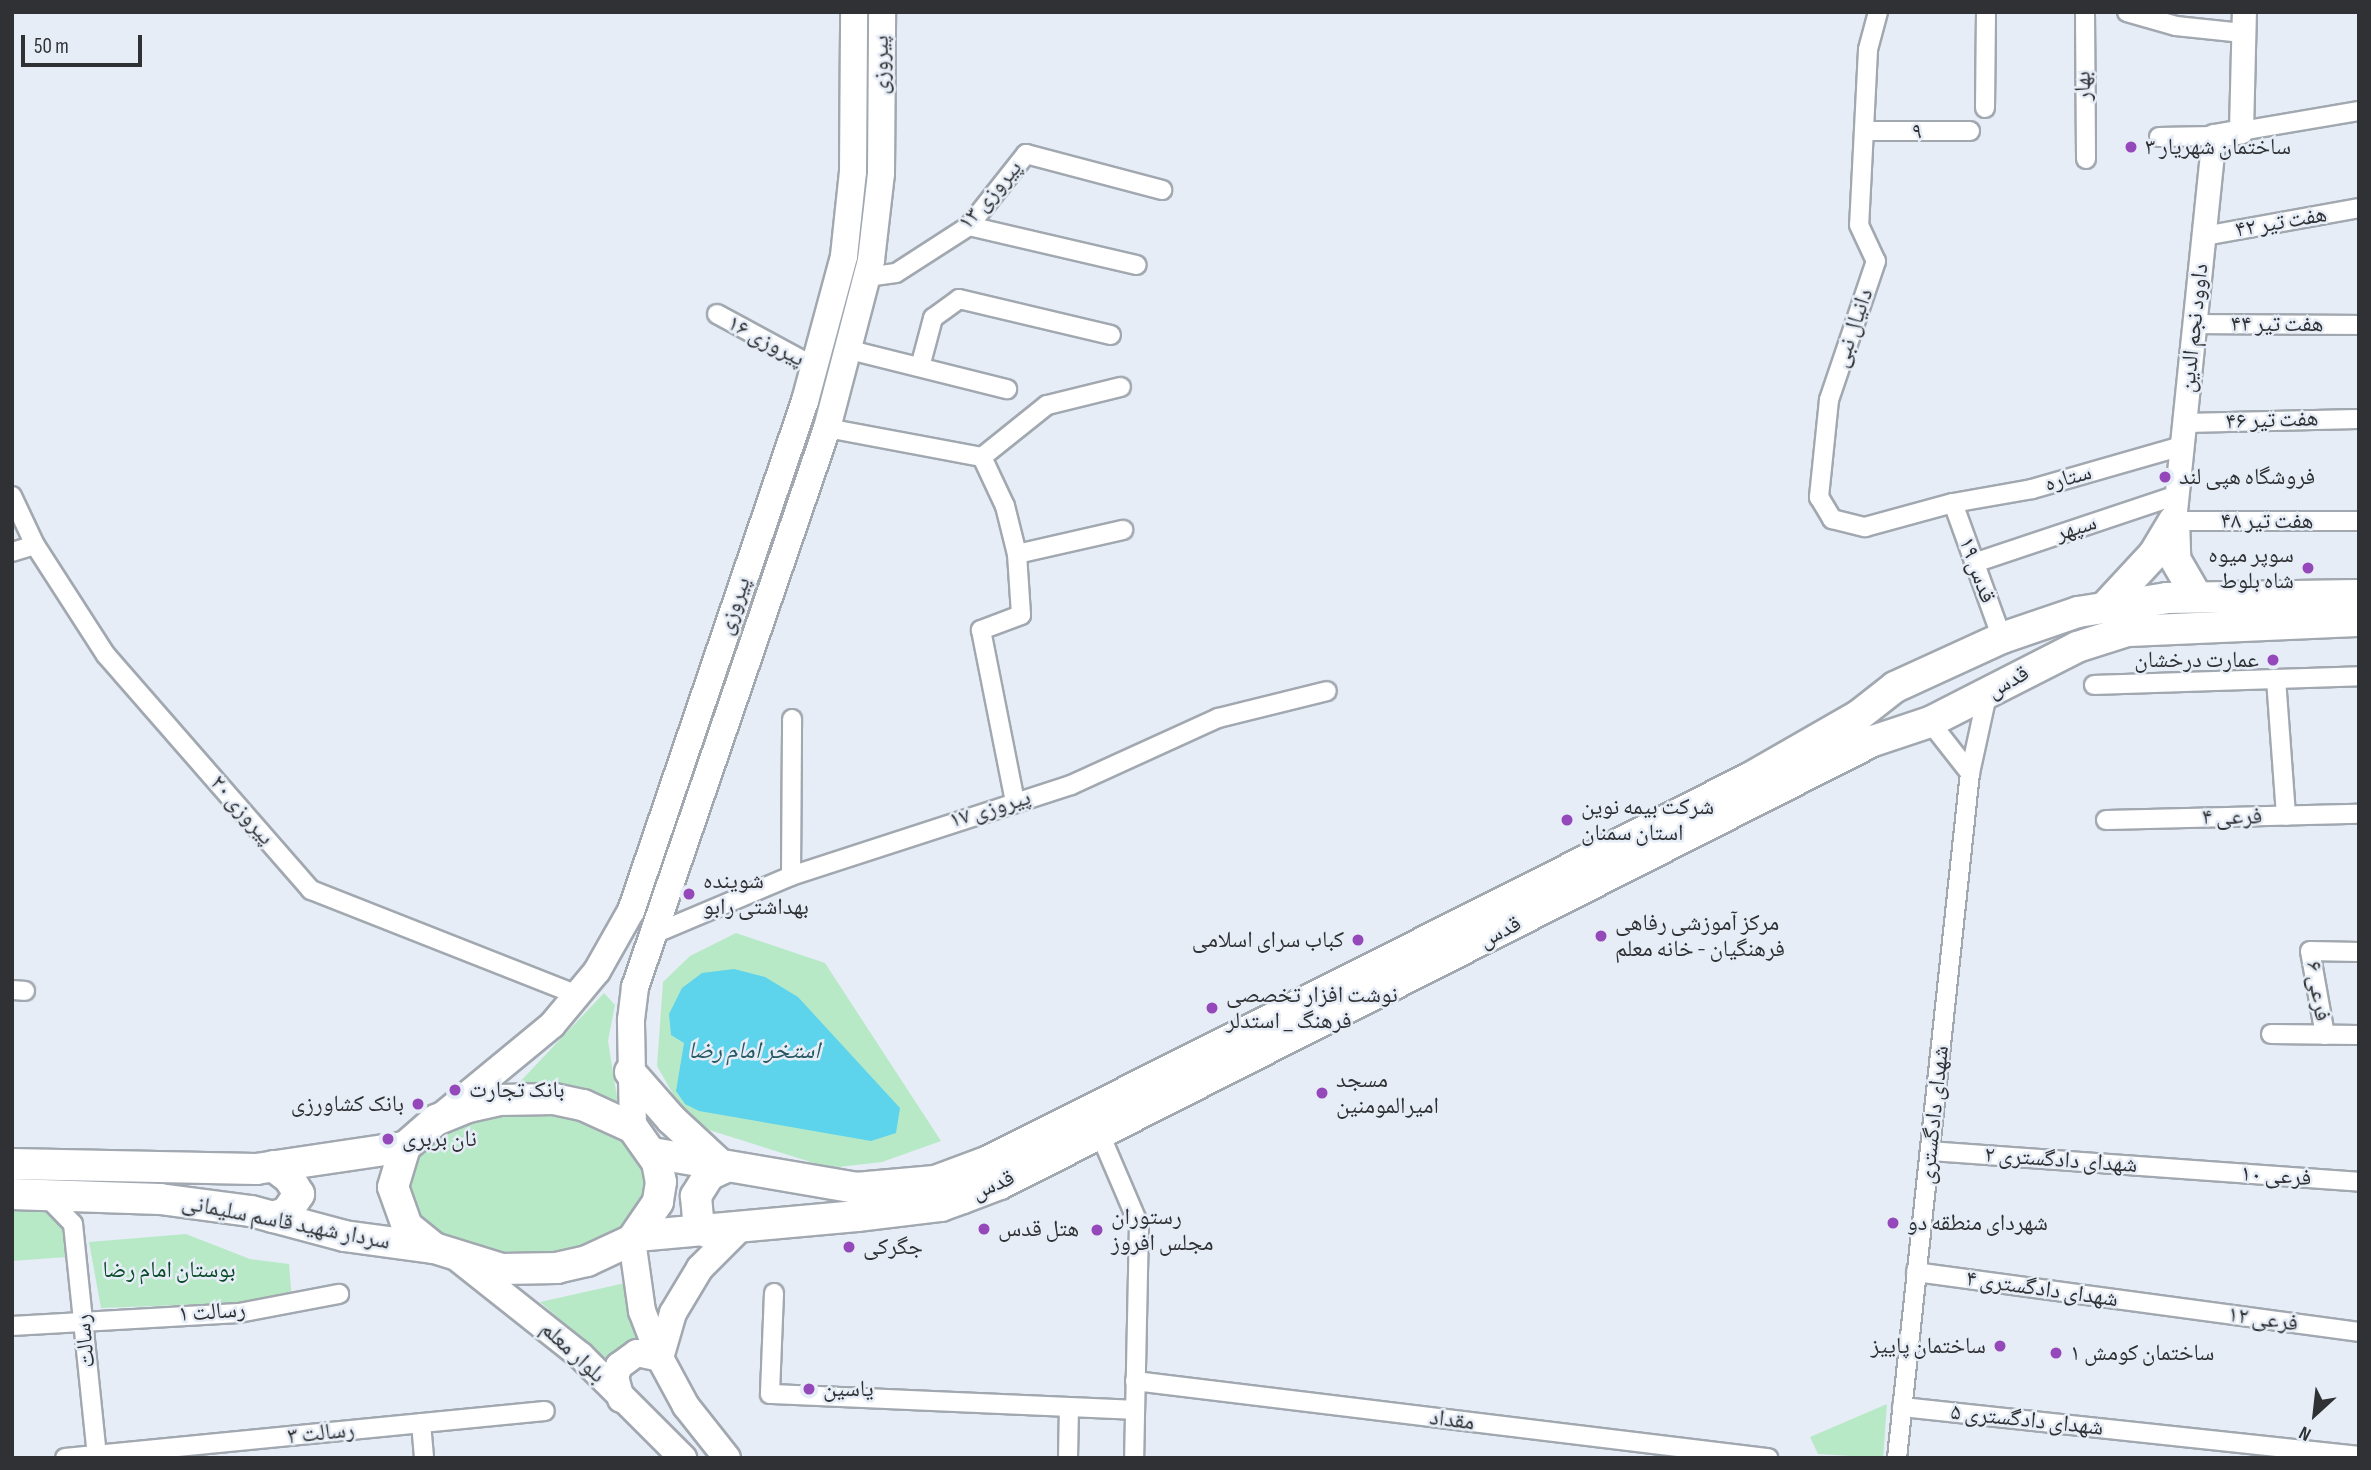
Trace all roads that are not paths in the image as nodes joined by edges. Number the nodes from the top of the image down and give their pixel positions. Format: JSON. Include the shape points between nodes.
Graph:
{"nodes":[{"id":1,"x":854,"y":12,"type":"edge"},
{"id":2,"x":882,"y":12,"type":"edge"},
{"id":3,"x":1878,"y":12,"type":"edge"},
{"id":4,"x":1986,"y":12,"type":"edge"},
{"id":5,"x":2085,"y":12,"type":"edge"},
{"id":6,"x":2127,"y":12,"type":"edge"},
{"id":7,"x":2244,"y":23,"type":"edge"},
{"id":8,"x":1985,"y":108,"type":"dead end"},
{"id":9,"x":2359,"y":111,"type":"edge"},
{"id":10,"x":1864,"y":131,"type":"junction"},
{"id":11,"x":1970,"y":131,"type":"dead end"},
{"id":12,"x":2241,"y":131,"type":"junction"},
{"id":13,"x":2214,"y":136,"type":"junction"},
{"id":14,"x":2159,"y":137,"type":"dead end"},
{"id":15,"x":2086,"y":159,"type":"dead end"},
{"id":16,"x":1162,"y":190,"type":"dead end"},
{"id":17,"x":2359,"y":208,"type":"edge"},
{"id":18,"x":969,"y":226,"type":"junction"},
{"id":19,"x":2204,"y":236,"type":"junction"},
{"id":20,"x":1137,"y":265,"type":"dead end"},
{"id":21,"x":867,"y":278,"type":"junction"},
{"id":22,"x":717,"y":314,"type":"dead end"},
{"id":23,"x":2195,"y":324,"type":"junction"},
{"id":24,"x":2359,"y":325,"type":"edge"},
{"id":25,"x":1111,"y":335,"type":"dead end"},
{"id":26,"x":850,"y":350,"type":"junction"},
{"id":27,"x":815,"y":367,"type":"junction"},
{"id":28,"x":920,"y":367,"type":"junction"},
{"id":29,"x":1121,"y":387,"type":"dead end"},
{"id":30,"x":1007,"y":389,"type":"dead end"},
{"id":31,"x":2359,"y":419,"type":"edge"},
{"id":32,"x":2185,"y":423,"type":"junction"},
{"id":33,"x":827,"y":428,"type":"junction"},
{"id":34,"x":2182,"y":446,"type":"junction"},
{"id":35,"x":982,"y":457,"type":"junction"},
{"id":36,"x":12,"y":496,"type":"edge"},
{"id":37,"x":1953,"y":503,"type":"junction"},
{"id":38,"x":2176,"y":508,"type":"junction"},
{"id":39,"x":2359,"y":521,"type":"edge"},
{"id":40,"x":1123,"y":530,"type":"dead end"},
{"id":41,"x":35,"y":545,"type":"junction"},
{"id":42,"x":12,"y":552,"type":"edge"},
{"id":43,"x":1017,"y":554,"type":"junction"},
{"id":44,"x":1974,"y":562,"type":"junction"},
{"id":45,"x":2359,"y":595,"type":"edge"},
{"id":46,"x":2197,"y":597,"type":"junction"},
{"id":47,"x":2105,"y":608,"type":"junction"},
{"id":48,"x":2067,"y":616,"type":"junction"},
{"id":49,"x":2359,"y":621,"type":"edge"},
{"id":50,"x":2002,"y":638,"type":"junction"},
{"id":51,"x":2077,"y":648,"type":"junction"},
{"id":52,"x":2359,"y":676,"type":"edge"},
{"id":53,"x":2276,"y":679,"type":"junction"},
{"id":54,"x":2094,"y":685,"type":"dead end"},
{"id":55,"x":1895,"y":687,"type":"junction"},
{"id":56,"x":1326,"y":691,"type":"dead end"},
{"id":57,"x":1987,"y":695,"type":"junction"},
{"id":58,"x":792,"y":719,"type":"dead end"},
{"id":59,"x":1926,"y":723,"type":"junction"},
{"id":60,"x":1970,"y":773,"type":"junction"},
{"id":61,"x":1015,"y":801,"type":"junction"},
{"id":62,"x":2359,"y":814,"type":"edge"},
{"id":63,"x":2286,"y":816,"type":"junction"},
{"id":64,"x":2106,"y":820,"type":"dead end"},
{"id":65,"x":791,"y":876,"type":"junction"},
{"id":66,"x":654,"y":934,"type":"junction"},
{"id":67,"x":2359,"y":952,"type":"edge"},
{"id":68,"x":577,"y":995,"type":"junction"},
{"id":69,"x":2271,"y":1034,"type":"dead end"},
{"id":70,"x":2325,"y":1035,"type":"junction"},
{"id":71,"x":2359,"y":1035,"type":"edge"},
{"id":72,"x":630,"y":1072,"type":"junction"},
{"id":73,"x":436,"y":1120,"type":"junction"},
{"id":74,"x":634,"y":1128,"type":"junction"},
{"id":75,"x":1100,"y":1134,"type":"junction"},
{"id":76,"x":405,"y":1147,"type":"junction"},
{"id":77,"x":1930,"y":1151,"type":"junction"},
{"id":78,"x":652,"y":1153,"type":"junction"},
{"id":79,"x":12,"y":1164,"type":"edge"},
{"id":80,"x":273,"y":1166,"type":"junction"},
{"id":81,"x":724,"y":1168,"type":"junction"},
{"id":82,"x":2193,"y":1170,"type":"joint"},
{"id":83,"x":2359,"y":1182,"type":"edge"},
{"id":84,"x":12,"y":1194,"type":"edge"},
{"id":85,"x":45,"y":1195,"type":"junction"},
{"id":86,"x":109,"y":1198,"type":"junction"},
{"id":87,"x":273,"y":1217,"type":"junction"},
{"id":88,"x":73,"y":1224,"type":"junction"},
{"id":89,"x":739,"y":1229,"type":"junction"},
{"id":90,"x":707,"y":1232,"type":"junction"},
{"id":91,"x":634,"y":1238,"type":"junction"},
{"id":92,"x":445,"y":1252,"type":"junction"},
{"id":93,"x":1916,"y":1272,"type":"junction"},
{"id":94,"x":774,"y":1293,"type":"dead end"},
{"id":95,"x":339,"y":1294,"type":"dead end"},
{"id":96,"x":2167,"y":1306,"type":"joint"},
{"id":97,"x":83,"y":1319,"type":"junction"},
{"id":98,"x":12,"y":1326,"type":"edge"},
{"id":99,"x":2359,"y":1332,"type":"edge"},
{"id":100,"x":660,"y":1358,"type":"junction"},
{"id":101,"x":1135,"y":1381,"type":"junction"},
{"id":102,"x":621,"y":1399,"type":"junction"},
{"id":103,"x":1902,"y":1407,"type":"junction"},
{"id":104,"x":1069,"y":1408,"type":"junction"},
{"id":105,"x":1135,"y":1410,"type":"junction"},
{"id":106,"x":545,"y":1411,"type":"dead end"},
{"id":107,"x":421,"y":1423,"type":"junction"},
{"id":108,"x":97,"y":1456,"type":"edge"},
{"id":109,"x":2359,"y":1456,"type":"edge"},
{"id":110,"x":65,"y":1458,"type":"edge"},
{"id":111,"x":424,"y":1458,"type":"edge"},
{"id":112,"x":683,"y":1458,"type":"edge"},
{"id":113,"x":727,"y":1458,"type":"edge"},
{"id":114,"x":1068,"y":1458,"type":"edge"},
{"id":115,"x":1134,"y":1458,"type":"edge"},
{"id":116,"x":1769,"y":1458,"type":"edge"},
{"id":117,"x":1897,"y":1458,"type":"edge"}],
"edges":[{"from":1,"to":27,"type":"main road","name":"پیروزی","via":[[853,172],[848,220],[844,256]]},
{"from":2,"to":21,"type":"main road","name":"پیروزی","via":[[881,174]]},
{"from":3,"to":10,"type":"street","name":"دانیال نبی","via":[[1868,50]]},
{"from":4,"to":8,"type":"street"},
{"from":5,"to":15,"type":"street","name":"بهار"},
{"from":6,"to":7,"type":"street","via":[[2176,26]]},
{"from":7,"to":12,"type":"street"},
{"from":9,"to":12,"type":"street"},
{"from":10,"to":11,"type":"street","name":"۹"},
{"from":10,"to":37,"type":"street","name":"دانیال نبی","via":[[1859,225],[1876,261],[1829,400],[1819,497],[1832,519],[1865,527]]},
{"from":12,"to":13,"type":"street"},
{"from":13,"to":14,"type":"street"},
{"from":13,"to":19,"type":"street","name":"داوود نجم الدین"},
{"from":16,"to":18,"type":"street","name":"پیروزی ۱۳","via":[[1026,154]]},
{"from":17,"to":19,"type":"street","name":"هفت تیر ۴۲"},
{"from":18,"to":20,"type":"street"},
{"from":18,"to":21,"type":"street","name":"پیروزی ۱۳","via":[[896,273]]},
{"from":19,"to":23,"type":"street","name":"داوود نجم الدین"},
{"from":21,"to":26,"type":"main road","name":"پیروزی"},
{"from":22,"to":27,"type":"street","name":"پیروزی ۱۶"},
{"from":23,"to":24,"type":"street","name":"هفت تیر ۴۴"},
{"from":23,"to":32,"type":"street","name":"داوود نجم الدین"},
{"from":25,"to":28,"type":"street","via":[[958,299],[933,318]]},
{"from":26,"to":28,"type":"street"},
{"from":26,"to":33,"type":"main road","name":"پیروزی"},
{"from":27,"to":68,"type":"main road","name":"پیروزی","via":[[631,912],[597,971]]},
{"from":28,"to":30,"type":"street"},
{"from":29,"to":35,"type":"street","via":[[1047,405]]},
{"from":31,"to":32,"type":"street","name":"هفت تیر ۴۶"},
{"from":32,"to":34,"type":"street","name":"داوود نجم الدین"},
{"from":33,"to":35,"type":"street"},
{"from":33,"to":66,"type":"main road","name":"پیروزی"},
{"from":34,"to":37,"type":"street","name":"ستاره","via":[[2032,489]]},
{"from":34,"to":38,"type":"street","name":"داوود نجم الدین"},
{"from":35,"to":43,"type":"street","via":[[1005,506]]},
{"from":36,"to":41,"type":"street","name":"پیروزی ۲۰"},
{"from":37,"to":44,"type":"street","name":"قدس ۱۹"},
{"from":38,"to":39,"type":"street","name":"هفت تیر ۴۸"},
{"from":38,"to":44,"type":"street","name":"سپهر"},
{"from":38,"to":46,"type":"main road","via":[[2175,559]]},
{"from":38,"to":47,"type":"main road","via":[[2154,554]]},
{"from":40,"to":43,"type":"street"},
{"from":41,"to":42,"type":"street"},
{"from":41,"to":68,"type":"street","name":"پیروزی ۲۰","via":[[106,655],[312,890]]},
{"from":43,"to":61,"type":"street","via":[[1021,615],[981,631]]},
{"from":44,"to":50,"type":"street","name":"قدس ۱۹"},
{"from":45,"to":46,"type":"main road","name":"قدس"},
{"from":46,"to":47,"type":"main road","name":"قدس"},
{"from":47,"to":48,"type":"main road","name":"قدس"},
{"from":48,"to":50,"type":"main road","name":"قدس"},
{"from":48,"to":51,"type":"main road","via":[[2082,632]]},
{"from":49,"to":51,"type":"main road","name":"قدس","via":[[2127,632]]},
{"from":50,"to":55,"type":"main road","name":"قدس"},
{"from":51,"to":57,"type":"main road","name":"قدس"},
{"from":52,"to":53,"type":"street"},
{"from":53,"to":54,"type":"street"},
{"from":53,"to":63,"type":"street"},
{"from":55,"to":59,"type":"main road","via":[[1888,701],[1892,720]]},
{"from":55,"to":81,"type":"main road","name":"قدس","via":[[1858,716],[1748,779],[989,1161],[935,1181],[856,1188]]},
{"from":56,"to":61,"type":"street","name":"پیروزی ۱۷","via":[[1219,718],[1071,785]]},
{"from":57,"to":59,"type":"main road","name":"قدس"},
{"from":57,"to":60,"type":"street","name":"شهدای دادگستری"},
{"from":58,"to":65,"type":"street"},
{"from":59,"to":60,"type":"street"},
{"from":59,"to":75,"type":"main road","name":"قدس","via":[[1873,741]]},
{"from":60,"to":77,"type":"street","name":"شهدای دادگستری"},
{"from":61,"to":65,"type":"street","name":"پیروزی ۱۷"},
{"from":62,"to":63,"type":"street","name":"فرعی ۴"},
{"from":63,"to":64,"type":"street","name":"فرعی ۴"},
{"from":65,"to":66,"type":"street","name":"پیروزی ۱۷"},
{"from":66,"to":72,"type":"main road","name":"پیروزی","via":[[635,987]]},
{"from":67,"to":70,"type":"street","name":"فرعی ۶","via":[[2309,951]]},
{"from":68,"to":73,"type":"main road","name":"پیروزی","via":[[552,1025]]},
{"from":69,"to":70,"type":"street"},
{"from":70,"to":71,"type":"street"},
{"from":72,"to":74,"type":"main road","name":"پیروزی"},
{"from":72,"to":81,"type":"main road","via":[[671,1119]]},
{"from":73,"to":74,"type":"main road","via":[[499,1100],[554,1099],[583,1105]]},
{"from":73,"to":76,"type":"main road"},
{"from":74,"to":78,"type":"main road"},
{"from":75,"to":89,"type":"main road","name":"قدس","via":[[1000,1184],[941,1206]]},
{"from":75,"to":101,"type":"street","via":[[1139,1225]]},
{"from":76,"to":80,"type":"main road"},
{"from":76,"to":92,"type":"main road","via":[[393,1186],[398,1208],[407,1226]]},
{"from":77,"to":82,"type":"street","name":"شهدای دادگستری ۲"},
{"from":77,"to":93,"type":"street","name":"شهدای دادگستری"},
{"from":78,"to":81,"type":"main road","name":"قدس"},
{"from":78,"to":91,"type":"main road","via":[[661,1182],[658,1202]]},
{"from":79,"to":80,"type":"main road","via":[[163,1169]]},
{"from":80,"to":87,"type":"main road","via":[[289,1178],[299,1194],[287,1212]]},
{"from":81,"to":90,"type":"main road","via":[[703,1181],[696,1196],[696,1212]]},
{"from":82,"to":83,"type":"street","name":"فرعی ۱۰"},
{"from":84,"to":85,"type":"main road","name":"سردار شهید قاسم سلیمانی"},
{"from":85,"to":86,"type":"main road","name":"سردار شهید قاسم سلیمانی"},
{"from":85,"to":88,"type":"street"},
{"from":86,"to":87,"type":"main road","name":"سردار شهید قاسم سلیمانی","via":[[160,1199]]},
{"from":86,"to":88,"type":"street"},
{"from":87,"to":92,"type":"main road","name":"سردار شهید قاسم سلیمانی","via":[[344,1236]]},
{"from":88,"to":97,"type":"street","name":"رسالت"},
{"from":89,"to":90,"type":"main road","name":"قدس"},
{"from":89,"to":100,"type":"main road","via":[[700,1268],[673,1313]]},
{"from":90,"to":91,"type":"main road","name":"قدس"},
{"from":91,"to":92,"type":"main road","via":[[557,1268],[502,1269]]},
{"from":91,"to":100,"type":"main road","via":[[642,1311]]},
{"from":92,"to":102,"type":"main road","name":"بلوار معلم","via":[[580,1355]]},
{"from":93,"to":96,"type":"street","name":"شهدای دادگستری ۴"},
{"from":93,"to":103,"type":"street","name":"شهدای دادگستری"},
{"from":94,"to":104,"type":"street","via":[[770,1394]]},
{"from":95,"to":97,"type":"street","name":"رسالت ۱","via":[[239,1313]]},
{"from":96,"to":99,"type":"street","name":"فرعی ۱۲"},
{"from":97,"to":98,"type":"street","name":"رسالت ۱"},
{"from":97,"to":108,"type":"street","name":"رسالت"},
{"from":100,"to":102,"type":"main road","via":[[649,1353],[627,1357],[615,1377]]},
{"from":100,"to":113,"type":"main road","via":[[686,1406]]},
{"from":101,"to":105,"type":"street"},
{"from":101,"to":116,"type":"street","name":"مقداد"},
{"from":102,"to":112,"type":"main road","name":"بلوار معلم"},
{"from":103,"to":109,"type":"street","name":"شهدای دادگستری ۵"},
{"from":103,"to":117,"type":"street","name":"شهدای دادگستری"},
{"from":104,"to":105,"type":"street"},
{"from":104,"to":114,"type":"street"},
{"from":105,"to":115,"type":"street"},
{"from":106,"to":107,"type":"street","name":"رسالت ۳"},
{"from":107,"to":108,"type":"street","name":"رسالت ۳"},
{"from":107,"to":111,"type":"street"},
{"from":108,"to":110,"type":"street","name":"رسالت ۳"}]}
